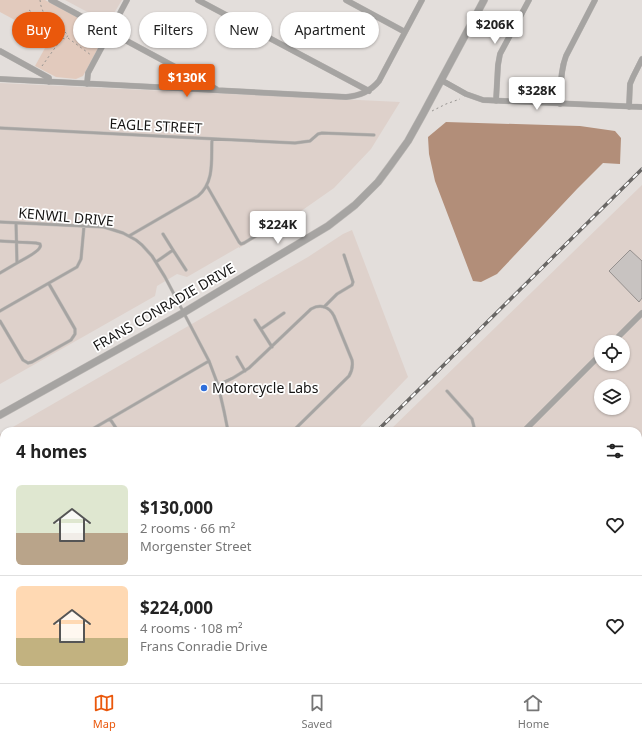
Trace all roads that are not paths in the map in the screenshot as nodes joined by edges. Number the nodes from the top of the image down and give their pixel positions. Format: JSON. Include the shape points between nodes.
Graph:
{"nodes":[{"id":1,"x":51,"y":0,"type":"edge"},
{"id":2,"x":127,"y":0,"type":"edge"},
{"id":3,"x":198,"y":0,"type":"edge"},
{"id":4,"x":346,"y":0,"type":"edge"},
{"id":5,"x":422,"y":0,"type":"edge"},
{"id":6,"x":484,"y":0,"type":"edge"},
{"id":7,"x":529,"y":0,"type":"edge"},
{"id":8,"x":595,"y":0,"type":"edge"},
{"id":9,"x":73,"y":12,"type":"edge"},
{"id":10,"x":121,"y":12,"type":"edge"},
{"id":11,"x":405,"y":32,"type":"junction"},
{"id":12,"x":131,"y":43,"type":"edge"},
{"id":13,"x":101,"y":48,"type":"edge"},
{"id":14,"x":0,"y":51,"type":"edge"},
{"id":15,"x":642,"y":59,"type":"edge"},
{"id":16,"x":0,"y":79,"type":"edge"},
{"id":17,"x":441,"y":80,"type":"junction"},
{"id":18,"x":49,"y":82,"type":"junction"},
{"id":19,"x":87,"y":84,"type":"junction"},
{"id":20,"x":218,"y":90,"type":"junction"},
{"id":21,"x":369,"y":91,"type":"junction"},
{"id":22,"x":496,"y":101,"type":"junction"},
{"id":23,"x":560,"y":104,"type":"junction"},
{"id":24,"x":629,"y":107,"type":"junction"},
{"id":25,"x":642,"y":108,"type":"edge"},
{"id":26,"x":0,"y":128,"type":"edge"},
{"id":27,"x":374,"y":136,"type":"dead end"},
{"id":28,"x":212,"y":139,"type":"junction"},
{"id":29,"x":207,"y":186,"type":"junction"},
{"id":30,"x":291,"y":214,"type":"dead end"},
{"id":31,"x":0,"y":222,"type":"edge"},
{"id":32,"x":16,"y":223,"type":"junction"},
{"id":33,"x":84,"y":226,"type":"junction"},
{"id":34,"x":163,"y":234,"type":"dead end"},
{"id":35,"x":129,"y":236,"type":"junction"},
{"id":36,"x":0,"y":241,"type":"edge"},
{"id":37,"x":16,"y":241,"type":"junction"},
{"id":38,"x":173,"y":250,"type":"junction"},
{"id":39,"x":344,"y":256,"type":"dead end"},
{"id":40,"x":156,"y":262,"type":"junction"},
{"id":41,"x":17,"y":263,"type":"junction"},
{"id":42,"x":186,"y":270,"type":"dead end"},
{"id":43,"x":0,"y":273,"type":"edge"},
{"id":44,"x":49,"y":284,"type":"junction"},
{"id":45,"x":324,"y":307,"type":"junction"},
{"id":46,"x":0,"y":312,"type":"edge"},
{"id":47,"x":183,"y":313,"type":"junction"},
{"id":48,"x":284,"y":313,"type":"dead end"},
{"id":49,"x":642,"y":313,"type":"edge"},
{"id":50,"x":256,"y":320,"type":"dead end"},
{"id":51,"x":0,"y":321,"type":"edge"},
{"id":52,"x":261,"y":329,"type":"junction"},
{"id":53,"x":620,"y":335,"type":"edge"},
{"id":54,"x":272,"y":347,"type":"junction"},
{"id":55,"x":237,"y":357,"type":"dead end"},
{"id":56,"x":209,"y":361,"type":"junction"},
{"id":57,"x":594,"y":361,"type":"edge"},
{"id":58,"x":245,"y":371,"type":"junction"},
{"id":59,"x":218,"y":385,"type":"junction"},
{"id":60,"x":447,"y":391,"type":"dead end"},
{"id":61,"x":0,"y":415,"type":"edge"},
{"id":62,"x":110,"y":419,"type":"junction"},
{"id":63,"x":96,"y":427,"type":"edge"},
{"id":64,"x":115,"y":427,"type":"edge"},
{"id":65,"x":227,"y":427,"type":"edge"},
{"id":66,"x":297,"y":427,"type":"edge"},
{"id":67,"x":474,"y":427,"type":"edge"},
{"id":68,"x":528,"y":427,"type":"edge"}],
"edges":[{"from":1,"to":9,"type":"street"},
{"from":2,"to":10,"type":"street"},
{"from":3,"to":21,"type":"street"},
{"from":4,"to":11,"type":"street"},
{"from":5,"to":11,"type":"street"},
{"from":6,"to":17,"type":"street","name":"FRANS CONRADIE DRIVE"},
{"from":7,"to":22,"type":"street","via":[[500,54]]},
{"from":8,"to":23,"type":"street","via":[[563,63]]},
{"from":11,"to":21,"type":"street","via":[[381,78]]},
{"from":12,"to":20,"type":"street"},
{"from":13,"to":19,"type":"street","via":[[88,73]]},
{"from":14,"to":18,"type":"street","via":[[49,78]]},
{"from":15,"to":24,"type":"street","via":[[630,84]]},
{"from":16,"to":18,"type":"street"},
{"from":17,"to":22,"type":"street","via":[[476,98]]},
{"from":17,"to":47,"type":"street","name":"FRANS CONRADIE DRIVE","via":[[404,147],[355,205],[328,226]]},
{"from":18,"to":19,"type":"street"},
{"from":19,"to":20,"type":"street"},
{"from":20,"to":21,"type":"street","via":[[346,97],[358,96]]},
{"from":22,"to":23,"type":"street"},
{"from":23,"to":24,"type":"street"},
{"from":24,"to":25,"type":"street"},
{"from":26,"to":28,"type":"lane","name":"EAGLE STREET"},
{"from":27,"to":28,"type":"lane","name":"EAGLE STREET","via":[[322,133],[310,141],[294,143]]},
{"from":28,"to":29,"type":"lane"},
{"from":29,"to":30,"type":"lane","via":[[241,244]]},
{"from":29,"to":35,"type":"lane","via":[[198,196]]},
{"from":31,"to":32,"type":"lane","name":"KENWIL DRIVE"},
{"from":32,"to":33,"type":"lane","name":"KENWIL DRIVE"},
{"from":32,"to":37,"type":"lane"},
{"from":33,"to":35,"type":"lane","name":"KENWIL DRIVE","via":[[111,228]]},
{"from":33,"to":44,"type":"lane","via":[[79,264]]},
{"from":34,"to":38,"type":"lane"},
{"from":35,"to":40,"type":"lane","name":"KENWIL DRIVE","via":[[147,250]]},
{"from":36,"to":37,"type":"lane"},
{"from":37,"to":41,"type":"lane"},
{"from":37,"to":41,"type":"lane","via":[[40,244],[40,248],[34,253]]},
{"from":38,"to":40,"type":"lane"},
{"from":38,"to":42,"type":"lane"},
{"from":39,"to":45,"type":"lane","via":[[352,285],[337,294]]},
{"from":40,"to":47,"type":"lane","name":"KENWIL DRIVE"},
{"from":41,"to":43,"type":"lane"},
{"from":44,"to":46,"type":"lane"},
{"from":44,"to":51,"type":"lane","via":[[75,329],[71,340],[28,363],[23,360]]},
{"from":45,"to":54,"type":"lane","via":[[311,309]]},
{"from":45,"to":66,"type":"lane","via":[[334,316],[352,360],[352,371]]},
{"from":47,"to":56,"type":"lane","name":"KENWIL DRIVE"},
{"from":47,"to":61,"type":"street","name":"FRANS CONRADIE DRIVE"},
{"from":48,"to":52,"type":"lane"},
{"from":49,"to":53,"type":"street"},
{"from":50,"to":52,"type":"lane"},
{"from":52,"to":54,"type":"lane"},
{"from":54,"to":58,"type":"lane"},
{"from":55,"to":58,"type":"lane"},
{"from":56,"to":59,"type":"lane","name":"KENWIL DRIVE"},
{"from":56,"to":62,"type":"lane"},
{"from":57,"to":68,"type":"street"},
{"from":58,"to":59,"type":"lane"},
{"from":59,"to":65,"type":"lane","name":"KENWIL DRIVE"},
{"from":60,"to":67,"type":"lane","via":[[472,419]]},
{"from":62,"to":63,"type":"lane"},
{"from":62,"to":64,"type":"lane"}]}
